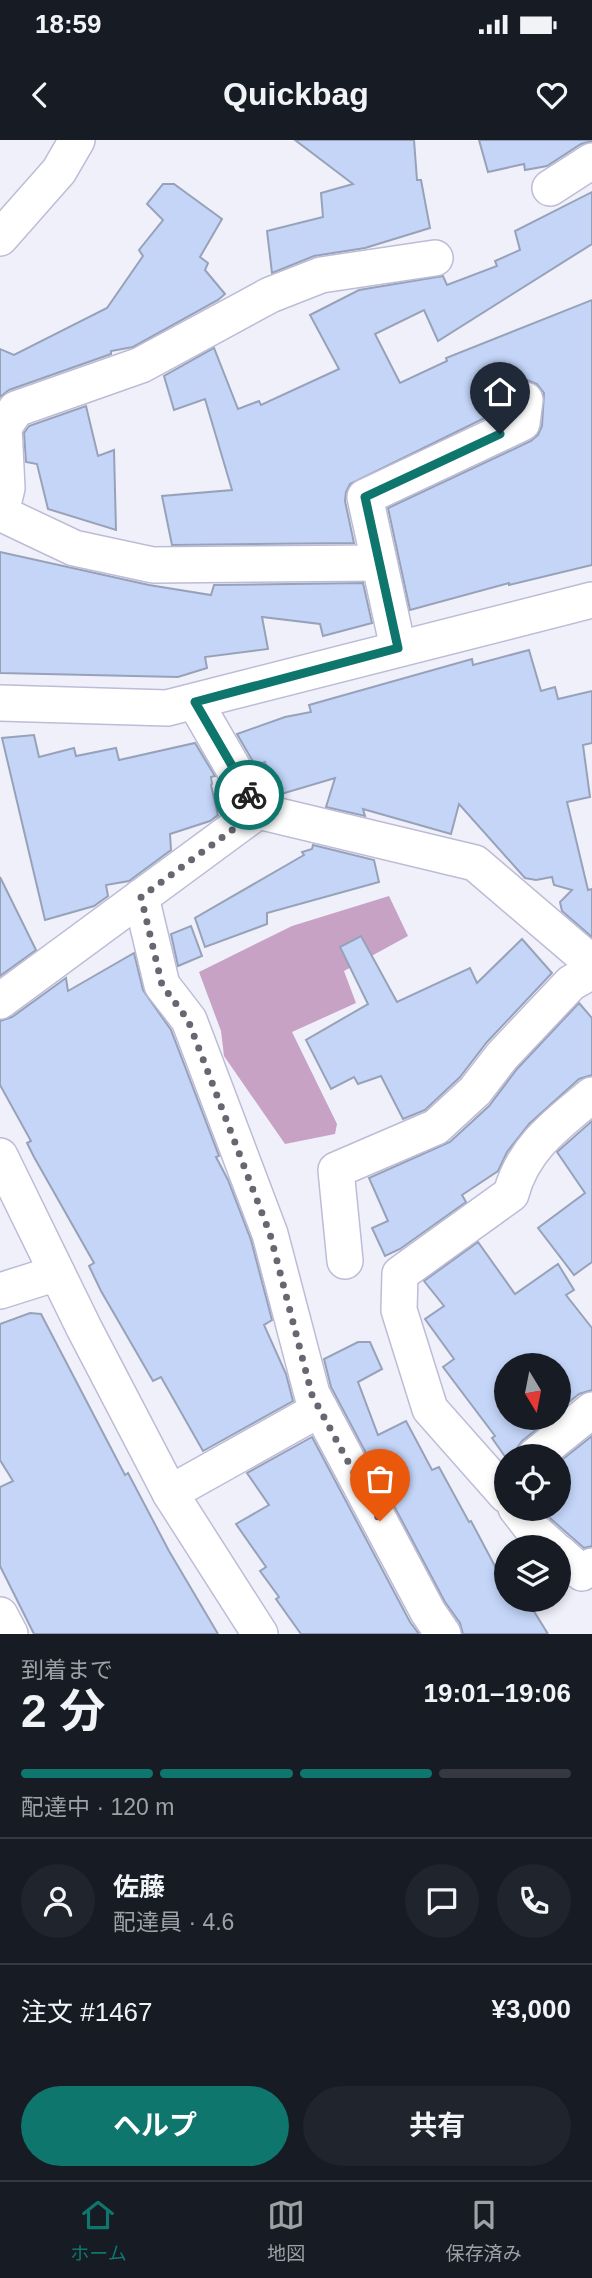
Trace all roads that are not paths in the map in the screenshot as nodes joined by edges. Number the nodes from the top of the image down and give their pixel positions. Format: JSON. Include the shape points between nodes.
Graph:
{"nodes":[{"id":1,"x":77,"y":140,"type":"edge"},
{"id":2,"x":592,"y":161,"type":"edge"},
{"id":3,"x":550,"y":188,"type":"dead end"},
{"id":4,"x":0,"y":238,"type":"edge"},
{"id":5,"x":435,"y":258,"type":"dead end"},
{"id":6,"x":525,"y":400,"type":"dead end"},
{"id":7,"x":1,"y":513,"type":"edge"},
{"id":8,"x":379,"y":563,"type":"junction"},
{"id":9,"x":592,"y":600,"type":"edge"},
{"id":10,"x":398,"y":648,"type":"junction"},
{"id":11,"x":195,"y":702,"type":"junction"},
{"id":12,"x":0,"y":703,"type":"edge"},
{"id":13,"x":258,"y":811,"type":"junction"},
{"id":14,"x":141,"y":897,"type":"junction"},
{"id":15,"x":592,"y":963,"type":"edge"},
{"id":16,"x":592,"y":971,"type":"edge"},
{"id":17,"x":0,"y":1001,"type":"edge"},
{"id":18,"x":592,"y":1095,"type":"edge"},
{"id":19,"x":0,"y":1156,"type":"edge"},
{"id":20,"x":345,"y":1261,"type":"dead end"},
{"id":21,"x":57,"y":1273,"type":"junction"},
{"id":22,"x":0,"y":1291,"type":"edge"},
{"id":23,"x":320,"y":1409,"type":"junction"},
{"id":24,"x":592,"y":1410,"type":"edge"},
{"id":25,"x":550,"y":1444,"type":"edge"},
{"id":26,"x":494,"y":1478,"type":"edge"},
{"id":27,"x":170,"y":1493,"type":"junction"},
{"id":28,"x":527,"y":1521,"type":"edge"},
{"id":29,"x":539,"y":1535,"type":"edge"},
{"id":30,"x":0,"y":1615,"type":"edge"},
{"id":31,"x":10,"y":1634,"type":"edge"},
{"id":32,"x":260,"y":1634,"type":"edge"},
{"id":33,"x":443,"y":1634,"type":"edge"}],
"edges":[{"from":1,"to":4,"type":"street","via":[[59,171]]},
{"from":2,"to":3,"type":"street"},
{"from":5,"to":7,"type":"street","via":[[321,275],[270,295],[141,365],[16,409],[5,427],[8,488]]},
{"from":6,"to":8,"type":"street","via":[[522,423],[365,497]]},
{"from":7,"to":8,"type":"street","via":[[74,548],[152,565]]},
{"from":8,"to":10,"type":"street"},
{"from":9,"to":10,"type":"street"},
{"from":10,"to":11,"type":"street"},
{"from":11,"to":12,"type":"street","via":[[167,708]]},
{"from":11,"to":13,"type":"street"},
{"from":13,"to":14,"type":"street"},
{"from":13,"to":15,"type":"street","via":[[475,863]]},
{"from":14,"to":17,"type":"street"},
{"from":14,"to":23,"type":"street","via":[[162,985],[188,1020],[270,1234],[312,1395]]},
{"from":16,"to":20,"type":"street","via":[[571,983],[475,1091],[436,1127],[336,1170]]},
{"from":18,"to":26,"type":"street","via":[[542,1136],[516,1174],[511,1194],[400,1274],[399,1310],[430,1409]]},
{"from":19,"to":21,"type":"street"},
{"from":21,"to":22,"type":"street"},
{"from":21,"to":27,"type":"street"},
{"from":23,"to":27,"type":"street"},
{"from":23,"to":33,"type":"street"},
{"from":24,"to":25,"type":"street"},
{"from":27,"to":32,"type":"street"},
{"from":28,"to":29,"type":"street"},
{"from":30,"to":31,"type":"street"}]}
